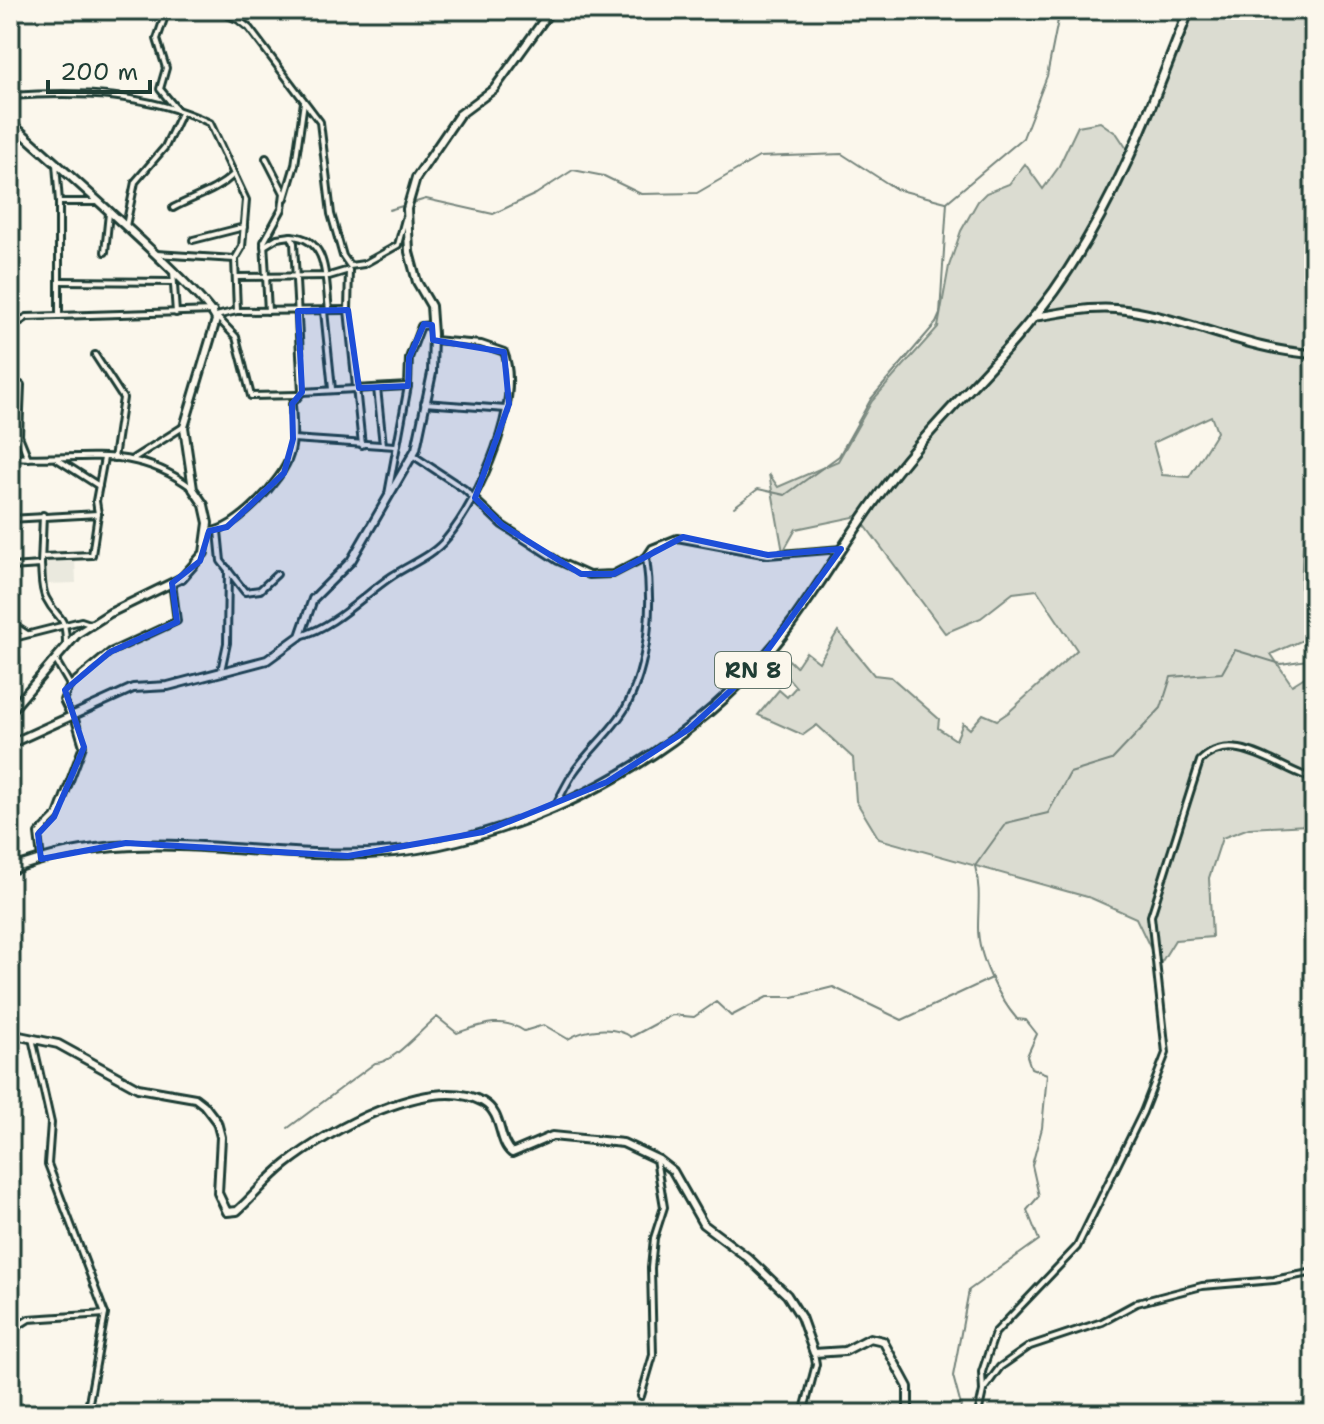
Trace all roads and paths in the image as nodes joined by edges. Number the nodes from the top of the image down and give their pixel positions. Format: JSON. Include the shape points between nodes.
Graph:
{"nodes":[{"id":1,"x":17,"y":10,"type":"edge"},
{"id":2,"x":167,"y":10,"type":"edge"},
{"id":3,"x":216,"y":10,"type":"edge"},
{"id":4,"x":551,"y":10,"type":"edge"},
{"id":5,"x":1189,"y":10,"type":"edge"},
{"id":6,"x":10,"y":60,"type":"edge"},
{"id":7,"x":10,"y":96,"type":"edge"},
{"id":8,"x":304,"y":101,"type":"junction"},
{"id":9,"x":180,"y":112,"type":"junction"},
{"id":10,"x":10,"y":122,"type":"edge"},
{"id":11,"x":266,"y":158,"type":"dead end"},
{"id":12,"x":56,"y":164,"type":"junction"},
{"id":13,"x":234,"y":174,"type":"junction"},
{"id":14,"x":284,"y":200,"type":"junction"},
{"id":15,"x":59,"y":202,"type":"junction"},
{"id":16,"x":97,"y":202,"type":"junction"},
{"id":17,"x":409,"y":205,"type":"junction"},
{"id":18,"x":173,"y":208,"type":"dead end"},
{"id":19,"x":109,"y":213,"type":"junction"},
{"id":20,"x":244,"y":227,"type":"junction"},
{"id":21,"x":125,"y":228,"type":"junction"},
{"id":22,"x":291,"y":236,"type":"junction"},
{"id":23,"x":193,"y":240,"type":"dead end"},
{"id":24,"x":264,"y":246,"type":"junction"},
{"id":25,"x":105,"y":252,"type":"dead end"},
{"id":26,"x":154,"y":254,"type":"junction"},
{"id":27,"x":235,"y":259,"type":"junction"},
{"id":28,"x":173,"y":271,"type":"junction"},
{"id":29,"x":266,"y":276,"type":"junction"},
{"id":30,"x":296,"y":276,"type":"junction"},
{"id":31,"x":324,"y":276,"type":"junction"},
{"id":32,"x":236,"y":277,"type":"junction"},
{"id":33,"x":59,"y":281,"type":"junction"},
{"id":34,"x":173,"y":282,"type":"junction"},
{"id":35,"x":348,"y":310,"type":"junction"},
{"id":36,"x":237,"y":311,"type":"junction"},
{"id":37,"x":268,"y":311,"type":"junction"},
{"id":38,"x":298,"y":311,"type":"junction"},
{"id":39,"x":327,"y":311,"type":"junction"},
{"id":40,"x":176,"y":313,"type":"junction"},
{"id":41,"x":215,"y":314,"type":"junction"},
{"id":42,"x":59,"y":316,"type":"junction"},
{"id":43,"x":1033,"y":317,"type":"junction"},
{"id":44,"x":432,"y":325,"type":"junction"},
{"id":45,"x":10,"y":328,"type":"edge"},
{"id":46,"x":433,"y":340,"type":"junction"},
{"id":47,"x":1314,"y":354,"type":"edge"},
{"id":48,"x":95,"y":355,"type":"dead end"},
{"id":49,"x":10,"y":386,"type":"edge"},
{"id":50,"x":408,"y":386,"type":"junction"},
{"id":51,"x":377,"y":387,"type":"junction"},
{"id":52,"x":359,"y":388,"type":"junction"},
{"id":53,"x":332,"y":389,"type":"junction"},
{"id":54,"x":300,"y":393,"type":"junction"},
{"id":55,"x":424,"y":403,"type":"junction"},
{"id":56,"x":506,"y":409,"type":"junction"},
{"id":57,"x":184,"y":427,"type":"junction"},
{"id":58,"x":293,"y":439,"type":"junction"},
{"id":59,"x":362,"y":445,"type":"junction"},
{"id":60,"x":383,"y":445,"type":"junction"},
{"id":61,"x":395,"y":446,"type":"junction"},
{"id":62,"x":414,"y":456,"type":"junction"},
{"id":63,"x":10,"y":457,"type":"edge"},
{"id":64,"x":104,"y":457,"type":"junction"},
{"id":65,"x":114,"y":458,"type":"junction"},
{"id":66,"x":134,"y":458,"type":"junction"},
{"id":67,"x":28,"y":459,"type":"junction"},
{"id":68,"x":57,"y":459,"type":"junction"},
{"id":69,"x":99,"y":486,"type":"junction"},
{"id":70,"x":193,"y":489,"type":"junction"},
{"id":71,"x":388,"y":496,"type":"junction"},
{"id":72,"x":474,"y":497,"type":"junction"},
{"id":73,"x":98,"y":514,"type":"junction"},
{"id":74,"x":43,"y":515,"type":"junction"},
{"id":75,"x":10,"y":519,"type":"edge"},
{"id":76,"x":209,"y":531,"type":"junction"},
{"id":77,"x":218,"y":531,"type":"junction"},
{"id":78,"x":841,"y":549,"type":"junction"},
{"id":79,"x":42,"y":557,"type":"junction"},
{"id":80,"x":646,"y":557,"type":"junction"},
{"id":81,"x":41,"y":565,"type":"junction"},
{"id":82,"x":10,"y":567,"type":"edge"},
{"id":83,"x":228,"y":569,"type":"junction"},
{"id":84,"x":277,"y":574,"type":"dead end"},
{"id":85,"x":172,"y":583,"type":"junction"},
{"id":86,"x":10,"y":623,"type":"edge"},
{"id":87,"x":90,"y":624,"type":"junction"},
{"id":88,"x":66,"y":627,"type":"junction"},
{"id":89,"x":29,"y":635,"type":"junction"},
{"id":90,"x":300,"y":636,"type":"junction"},
{"id":91,"x":11,"y":639,"type":"edge"},
{"id":92,"x":66,"y":645,"type":"junction"},
{"id":93,"x":54,"y":659,"type":"junction"},
{"id":94,"x":10,"y":664,"type":"edge"},
{"id":95,"x":220,"y":674,"type":"junction"},
{"id":96,"x":70,"y":685,"type":"junction"},
{"id":97,"x":11,"y":708,"type":"edge"},
{"id":98,"x":73,"y":716,"type":"junction"},
{"id":99,"x":10,"y":744,"type":"edge"},
{"id":100,"x":1314,"y":779,"type":"edge"},
{"id":101,"x":556,"y":804,"type":"junction"},
{"id":102,"x":41,"y":859,"type":"junction"},
{"id":103,"x":10,"y":870,"type":"edge"},
{"id":104,"x":10,"y":1034,"type":"edge"},
{"id":105,"x":32,"y":1038,"type":"junction"},
{"id":106,"x":656,"y":1159,"type":"junction"},
{"id":107,"x":1314,"y":1272,"type":"edge"},
{"id":108,"x":105,"y":1314,"type":"junction"},
{"id":109,"x":10,"y":1331,"type":"edge"},
{"id":110,"x":814,"y":1353,"type":"junction"},
{"id":111,"x":983,"y":1391,"type":"junction"},
{"id":112,"x":641,"y":1396,"type":"dead end"},
{"id":113,"x":10,"y":1407,"type":"edge"},
{"id":114,"x":13,"y":1414,"type":"edge"},
{"id":115,"x":87,"y":1414,"type":"edge"},
{"id":116,"x":803,"y":1414,"type":"edge"},
{"id":117,"x":908,"y":1414,"type":"edge"},
{"id":118,"x":978,"y":1414,"type":"edge"}],
"edges":[{"from":1,"to":6,"type":"street"},
{"from":2,"to":9,"type":"street","via":[[157,39],[166,68],[160,89]]},
{"from":3,"to":8,"type":"street","via":[[249,28]]},
{"from":4,"to":17,"type":"street","via":[[494,89],[459,115],[419,172]]},
{"from":5,"to":43,"type":"main road","number":"RN 8","via":[[1128,165],[1075,260]]},
{"from":7,"to":9,"type":"street","via":[[82,92]]},
{"from":8,"to":14,"type":"street"},
{"from":8,"to":17,"type":"street","via":[[320,122],[331,214],[350,266],[398,245]]},
{"from":9,"to":13,"type":"street","via":[[210,123]]},
{"from":9,"to":21,"type":"street","via":[[165,147],[135,182]]},
{"from":10,"to":12,"type":"street"},
{"from":11,"to":14,"type":"street"},
{"from":12,"to":15,"type":"street"},
{"from":12,"to":16,"type":"street"},
{"from":13,"to":18,"type":"street","via":[[210,194]]},
{"from":13,"to":20,"type":"street","via":[[246,200]]},
{"from":14,"to":24,"type":"street"},
{"from":15,"to":16,"type":"street"},
{"from":15,"to":33,"type":"street"},
{"from":16,"to":19,"type":"street"},
{"from":17,"to":44,"type":"street","via":[[409,252],[431,306]]},
{"from":19,"to":21,"type":"street"},
{"from":19,"to":25,"type":"street"},
{"from":20,"to":23,"type":"street"},
{"from":20,"to":27,"type":"street"},
{"from":21,"to":26,"type":"street"},
{"from":22,"to":24,"type":"street"},
{"from":22,"to":30,"type":"street"},
{"from":22,"to":31,"type":"street","via":[[308,240],[321,253]]},
{"from":24,"to":29,"type":"street"},
{"from":26,"to":27,"type":"street"},
{"from":26,"to":28,"type":"street"},
{"from":27,"to":32,"type":"street"},
{"from":28,"to":34,"type":"street"},
{"from":28,"to":41,"type":"street"},
{"from":29,"to":30,"type":"street"},
{"from":29,"to":32,"type":"street"},
{"from":29,"to":37,"type":"street"},
{"from":30,"to":31,"type":"street"},
{"from":30,"to":38,"type":"street"},
{"from":31,"to":35,"type":"street","via":[[349,270]]},
{"from":31,"to":39,"type":"street"},
{"from":32,"to":36,"type":"street"},
{"from":33,"to":34,"type":"street"},
{"from":33,"to":42,"type":"street"},
{"from":34,"to":40,"type":"street"},
{"from":35,"to":39,"type":"street"},
{"from":35,"to":52,"type":"street"},
{"from":36,"to":37,"type":"street"},
{"from":36,"to":41,"type":"street"},
{"from":37,"to":38,"type":"street"},
{"from":38,"to":39,"type":"street"},
{"from":38,"to":54,"type":"street"},
{"from":39,"to":53,"type":"street"},
{"from":40,"to":41,"type":"street"},
{"from":40,"to":42,"type":"street"},
{"from":41,"to":54,"type":"street","via":[[236,337],[251,396]]},
{"from":41,"to":57,"type":"street"},
{"from":42,"to":45,"type":"street","via":[[27,317]]},
{"from":43,"to":47,"type":"street","via":[[1126,309],[1274,349]]},
{"from":43,"to":78,"type":"main road","number":"RN 8","via":[[904,462]]},
{"from":44,"to":46,"type":"street"},
{"from":44,"to":50,"type":"street","via":[[421,326],[409,358]]},
{"from":46,"to":55,"type":"street"},
{"from":46,"to":56,"type":"street","via":[[481,344],[504,352],[510,389]]},
{"from":48,"to":65,"type":"street","via":[[123,398]]},
{"from":49,"to":67,"type":"street","via":[[21,385],[19,436]]},
{"from":50,"to":51,"type":"street"},
{"from":50,"to":61,"type":"street"},
{"from":51,"to":52,"type":"street"},
{"from":51,"to":60,"type":"street"},
{"from":52,"to":53,"type":"street"},
{"from":52,"to":59,"type":"street"},
{"from":53,"to":54,"type":"street"},
{"from":54,"to":58,"type":"street","via":[[292,404]]},
{"from":55,"to":56,"type":"street"},
{"from":55,"to":62,"type":"street"},
{"from":56,"to":72,"type":"street"},
{"from":57,"to":66,"type":"street"},
{"from":57,"to":70,"type":"street"},
{"from":58,"to":59,"type":"street"},
{"from":58,"to":77,"type":"street","via":[[284,473]]},
{"from":59,"to":60,"type":"street"},
{"from":60,"to":61,"type":"street"},
{"from":61,"to":71,"type":"street"},
{"from":62,"to":71,"type":"street"},
{"from":62,"to":72,"type":"street"},
{"from":63,"to":67,"type":"street"},
{"from":64,"to":65,"type":"street"},
{"from":64,"to":68,"type":"street"},
{"from":64,"to":69,"type":"street"},
{"from":65,"to":66,"type":"street"},
{"from":66,"to":70,"type":"street"},
{"from":67,"to":68,"type":"street"},
{"from":68,"to":69,"type":"street"},
{"from":69,"to":73,"type":"street"},
{"from":70,"to":76,"type":"street","via":[[204,505]]},
{"from":71,"to":90,"type":"street","via":[[351,561],[313,599]]},
{"from":72,"to":80,"type":"street","via":[[502,525],[581,574],[613,574]]},
{"from":72,"to":90,"type":"street","via":[[436,549],[319,630]]},
{"from":73,"to":74,"type":"street"},
{"from":73,"to":79,"type":"street","via":[[92,555]]},
{"from":74,"to":75,"type":"street"},
{"from":74,"to":79,"type":"street"},
{"from":76,"to":77,"type":"street"},
{"from":76,"to":85,"type":"street","via":[[200,561]]},
{"from":77,"to":83,"type":"street","via":[[217,545]]},
{"from":78,"to":80,"type":"street","via":[[768,555],[683,537],[652,548]]},
{"from":78,"to":101,"type":"main road","number":"RN 8","via":[[791,623],[720,703],[634,767]]},
{"from":79,"to":81,"type":"street"},
{"from":80,"to":101,"type":"street","via":[[648,613],[633,691]]},
{"from":81,"to":82,"type":"street"},
{"from":81,"to":88,"type":"street","via":[[46,599]]},
{"from":83,"to":84,"type":"street","via":[[245,592],[252,593]]},
{"from":83,"to":95,"type":"street","via":[[227,643]]},
{"from":85,"to":87,"type":"street"},
{"from":85,"to":96,"type":"street","via":[[177,621],[110,652]]},
{"from":86,"to":89,"type":"street"},
{"from":87,"to":88,"type":"street","via":[[81,621]]},
{"from":87,"to":92,"type":"street"},
{"from":88,"to":89,"type":"street"},
{"from":88,"to":92,"type":"street"},
{"from":89,"to":91,"type":"street"},
{"from":90,"to":95,"type":"street","via":[[267,660]]},
{"from":91,"to":94,"type":"street","via":[[16,660]]},
{"from":92,"to":93,"type":"street"},
{"from":93,"to":96,"type":"street"},
{"from":93,"to":97,"type":"street"},
{"from":95,"to":98,"type":"street","via":[[133,688]]},
{"from":96,"to":98,"type":"street","via":[[63,700]]},
{"from":98,"to":99,"type":"street"},
{"from":98,"to":102,"type":"street","via":[[83,746],[57,815],[38,834]]},
{"from":100,"to":111,"type":"street","via":[[1240,749],[1214,750],[1200,761],[1151,916],[1166,1053],[1077,1247],[995,1333],[982,1372]]},
{"from":101,"to":102,"type":"main road","number":"RN 8","via":[[459,840],[395,852],[302,855],[126,843]]},
{"from":102,"to":103,"type":"main road","number":"RN 8"},
{"from":104,"to":105,"type":"street"},
{"from":105,"to":106,"type":"street","via":[[58,1044],[138,1088],[195,1098],[204,1105],[221,1137],[218,1193],[227,1212],[237,1211],[309,1148],[378,1111],[429,1093],[485,1103],[498,1117],[512,1153],[552,1136],[623,1143]]},
{"from":105,"to":108,"type":"street","via":[[51,1123],[48,1164]]},
{"from":106,"to":110,"type":"street","via":[[673,1171],[703,1224],[787,1295]]},
{"from":106,"to":112,"type":"street","via":[[664,1207],[651,1268],[653,1355]]},
{"from":107,"to":111,"type":"street","via":[[1202,1286],[1137,1303],[1102,1322],[1030,1346],[1000,1367]]},
{"from":108,"to":109,"type":"street","via":[[29,1319]]},
{"from":108,"to":115,"type":"street"},
{"from":110,"to":116,"type":"street"},
{"from":110,"to":117,"type":"street","via":[[845,1351],[870,1338],[883,1341],[908,1387]]},
{"from":111,"to":118,"type":"street"},
{"from":113,"to":114,"type":"street"}]}
